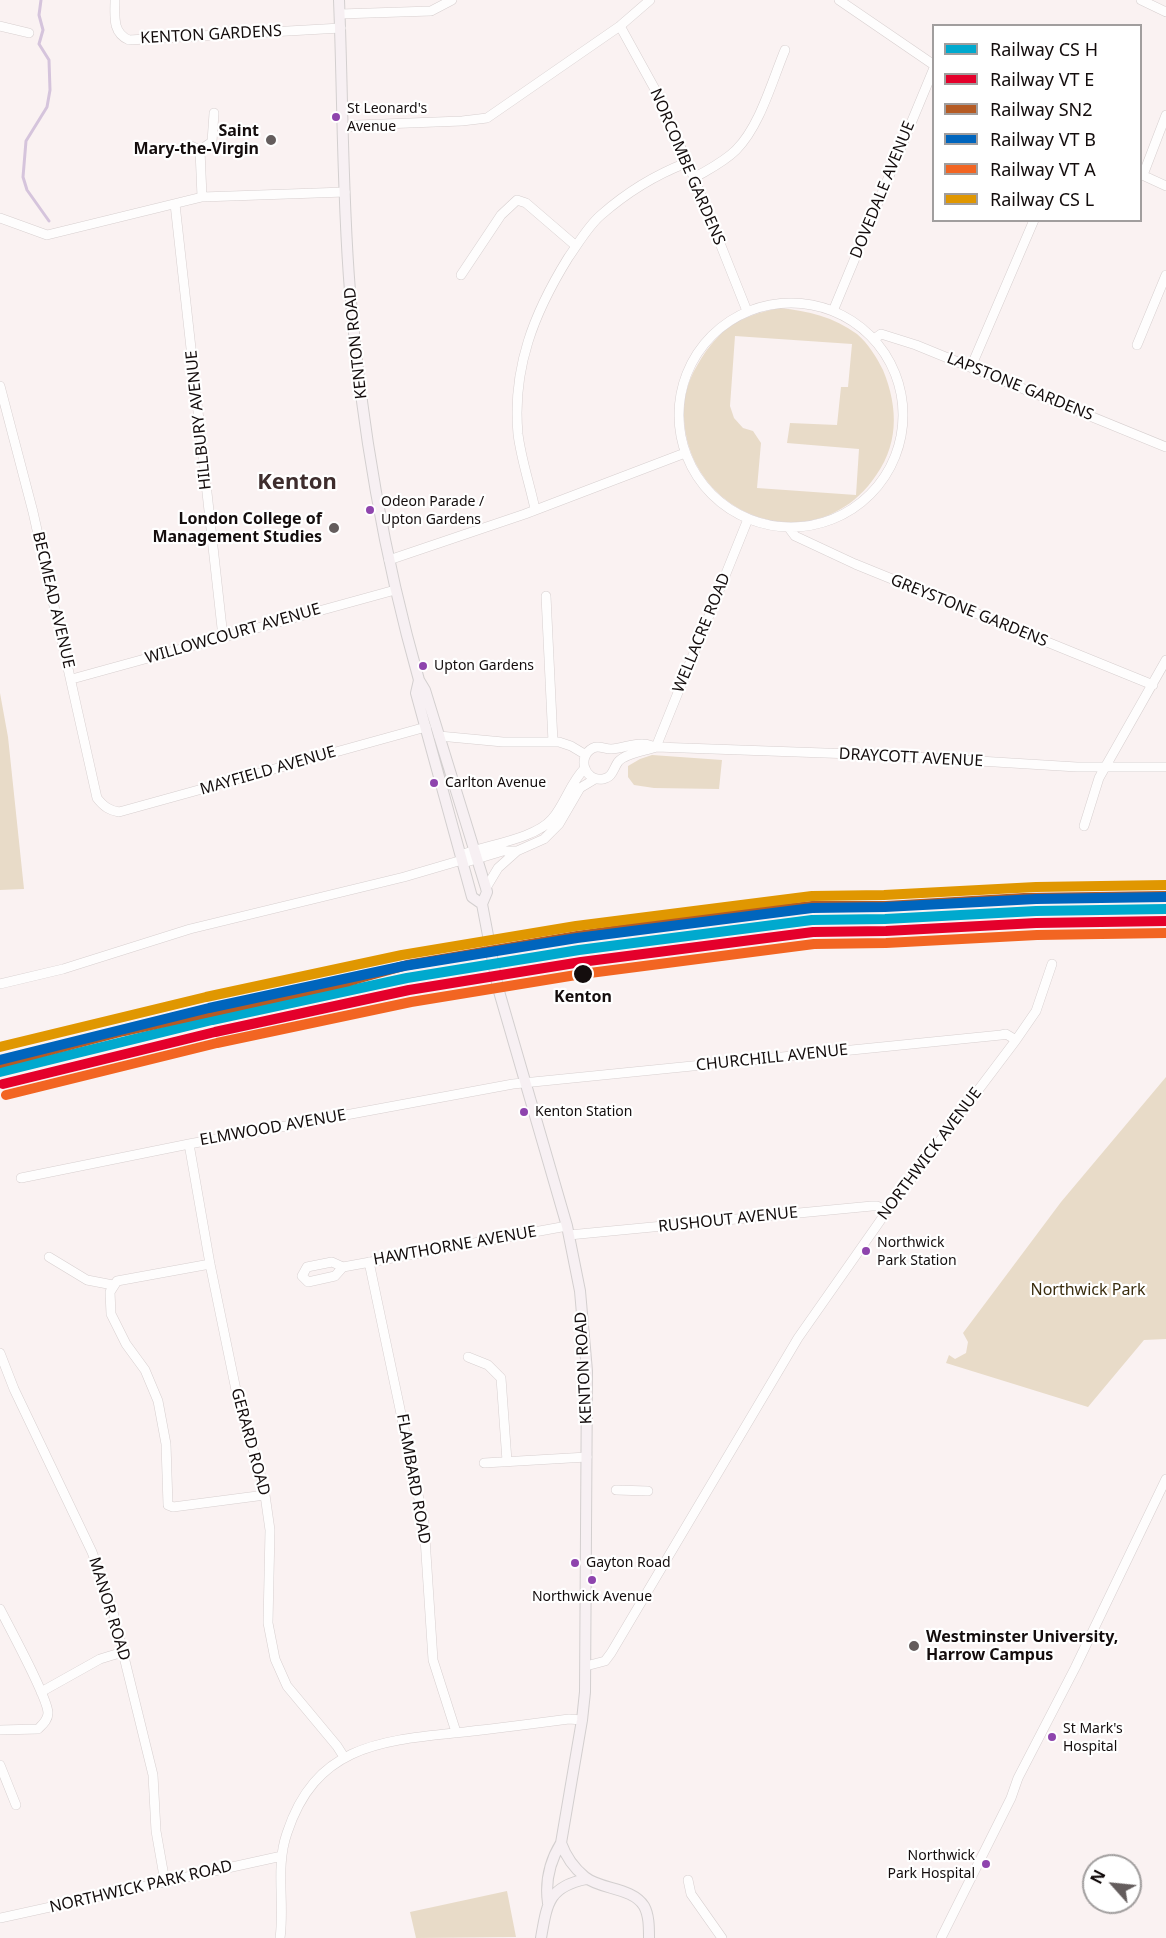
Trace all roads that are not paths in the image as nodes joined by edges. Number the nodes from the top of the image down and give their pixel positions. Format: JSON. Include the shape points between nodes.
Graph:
{"nodes":[{"id":1,"x":115,"y":0,"type":"edge"},
{"id":2,"x":339,"y":0,"type":"edge"},
{"id":3,"x":452,"y":0,"type":"edge"},
{"id":4,"x":650,"y":0,"type":"edge"},
{"id":5,"x":839,"y":0,"type":"edge"},
{"id":6,"x":1141,"y":0,"type":"edge"},
{"id":7,"x":1166,"y":12,"type":"edge"},
{"id":8,"x":340,"y":14,"type":"junction"},
{"id":9,"x":0,"y":26,"type":"edge"},
{"id":10,"x":620,"y":26,"type":"junction"},
{"id":11,"x":340,"y":28,"type":"junction"},
{"id":12,"x":29,"y":33,"type":"dead end"},
{"id":13,"x":785,"y":50,"type":"dead end"},
{"id":14,"x":932,"y":65,"type":"edge"},
{"id":15,"x":932,"y":68,"type":"edge"},
{"id":16,"x":214,"y":113,"type":"dead end"},
{"id":17,"x":1166,"y":115,"type":"edge"},
{"id":18,"x":343,"y":129,"type":"junction"},
{"id":19,"x":189,"y":145,"type":"dead end"},
{"id":20,"x":200,"y":150,"type":"junction"},
{"id":21,"x":686,"y":163,"type":"junction"},
{"id":22,"x":1142,"y":175,"type":"edge"},
{"id":23,"x":694,"y":178,"type":"junction"},
{"id":24,"x":1166,"y":186,"type":"edge"},
{"id":25,"x":345,"y":192,"type":"junction"},
{"id":26,"x":202,"y":197,"type":"junction"},
{"id":27,"x":175,"y":204,"type":"junction"},
{"id":28,"x":0,"y":218,"type":"edge"},
{"id":29,"x":1033,"y":222,"type":"edge"},
{"id":30,"x":576,"y":246,"type":"junction"},
{"id":31,"x":461,"y":275,"type":"dead end"},
{"id":32,"x":1166,"y":275,"type":"edge"},
{"id":33,"x":747,"y":311,"type":"junction"},
{"id":34,"x":833,"y":311,"type":"junction"},
{"id":35,"x":874,"y":339,"type":"junction"},
{"id":36,"x":1137,"y":345,"type":"dead end"},
{"id":37,"x":971,"y":367,"type":"junction"},
{"id":38,"x":0,"y":386,"type":"edge"},
{"id":39,"x":1166,"y":447,"type":"edge"},
{"id":40,"x":685,"y":453,"type":"junction"},
{"id":41,"x":535,"y":509,"type":"junction"},
{"id":42,"x":748,"y":519,"type":"junction"},
{"id":43,"x":789,"y":528,"type":"junction"},
{"id":44,"x":388,"y":560,"type":"junction"},
{"id":45,"x":395,"y":590,"type":"junction"},
{"id":46,"x":546,"y":596,"type":"dead end"},
{"id":47,"x":223,"y":637,"type":"junction"},
{"id":48,"x":1166,"y":660,"type":"edge"},
{"id":49,"x":72,"y":679,"type":"junction"},
{"id":50,"x":419,"y":680,"type":"junction"},
{"id":51,"x":1154,"y":686,"type":"junction"},
{"id":52,"x":426,"y":727,"type":"junction"},
{"id":53,"x":439,"y":736,"type":"junction"},
{"id":54,"x":553,"y":742,"type":"junction"},
{"id":55,"x":657,"y":747,"type":"junction"},
{"id":56,"x":609,"y":749,"type":"junction"},
{"id":57,"x":586,"y":755,"type":"junction"},
{"id":58,"x":617,"y":763,"type":"junction"},
{"id":59,"x":1166,"y":766,"type":"edge"},
{"id":60,"x":585,"y":768,"type":"junction"},
{"id":61,"x":1104,"y":768,"type":"junction"},
{"id":62,"x":595,"y":779,"type":"junction"},
{"id":63,"x":111,"y":810,"type":"joint"},
{"id":64,"x":1084,"y":826,"type":"dead end"},
{"id":65,"x":517,"y":851,"type":"junction"},
{"id":66,"x":476,"y":854,"type":"junction"},
{"id":67,"x":462,"y":859,"type":"junction"},
{"id":68,"x":486,"y":888,"type":"junction"},
{"id":69,"x":482,"y":904,"type":"junction"},
{"id":70,"x":1052,"y":964,"type":"dead end"},
{"id":71,"x":0,"y":984,"type":"edge"},
{"id":72,"x":1016,"y":1040,"type":"junction"},
{"id":73,"x":526,"y":1083,"type":"junction"},
{"id":74,"x":189,"y":1144,"type":"junction"},
{"id":75,"x":21,"y":1178,"type":"dead end"},
{"id":76,"x":887,"y":1211,"type":"junction"},
{"id":77,"x":568,"y":1231,"type":"junction"},
{"id":78,"x":49,"y":1257,"type":"dead end"},
{"id":79,"x":369,"y":1262,"type":"junction"},
{"id":80,"x":210,"y":1264,"type":"junction"},
{"id":81,"x":343,"y":1267,"type":"dead end"},
{"id":82,"x":113,"y":1285,"type":"junction"},
{"id":83,"x":0,"y":1353,"type":"edge"},
{"id":84,"x":468,"y":1357,"type":"dead end"},
{"id":85,"x":587,"y":1456,"type":"junction"},
{"id":86,"x":507,"y":1461,"type":"junction"},
{"id":87,"x":484,"y":1463,"type":"dead end"},
{"id":88,"x":1166,"y":1479,"type":"edge"},
{"id":89,"x":616,"y":1490,"type":"dead end"},
{"id":90,"x":648,"y":1491,"type":"dead end"},
{"id":91,"x":264,"y":1495,"type":"junction"},
{"id":92,"x":0,"y":1609,"type":"edge"},
{"id":93,"x":123,"y":1652,"type":"junction"},
{"id":94,"x":586,"y":1666,"type":"junction"},
{"id":95,"x":41,"y":1692,"type":"junction"},
{"id":96,"x":582,"y":1720,"type":"junction"},
{"id":97,"x":0,"y":1730,"type":"edge"},
{"id":98,"x":456,"y":1732,"type":"junction"},
{"id":99,"x":344,"y":1757,"type":"junction"},
{"id":100,"x":0,"y":1765,"type":"edge"},
{"id":101,"x":16,"y":1805,"type":"dead end"},
{"id":102,"x":561,"y":1843,"type":"junction"},
{"id":103,"x":282,"y":1856,"type":"junction"},
{"id":104,"x":586,"y":1878,"type":"junction"},
{"id":105,"x":688,"y":1880,"type":"dead end"},
{"id":106,"x":165,"y":1882,"type":"junction"},
{"id":107,"x":548,"y":1903,"type":"junction"},
{"id":108,"x":0,"y":1918,"type":"edge"},
{"id":109,"x":720,"y":1934,"type":"edge"},
{"id":110,"x":280,"y":1938,"type":"edge"},
{"id":111,"x":541,"y":1938,"type":"edge"},
{"id":112,"x":649,"y":1938,"type":"edge"},
{"id":113,"x":941,"y":1938,"type":"edge"}],
"edges":[{"from":1,"to":11,"type":"street","name":"KENTON GARDENS","via":[[116,29],[129,40]]},
{"from":2,"to":8,"type":"main road","name":"KENTON ROAD"},
{"from":3,"to":8,"type":"street","via":[[431,11]]},
{"from":4,"to":10,"type":"street"},
{"from":5,"to":14,"type":"street"},
{"from":6,"to":7,"type":"street"},
{"from":8,"to":11,"type":"main road","name":"KENTON ROAD"},
{"from":9,"to":12,"type":"street"},
{"from":10,"to":18,"type":"street","via":[[487,118]]},
{"from":10,"to":21,"type":"street","name":"NORCOMBE GARDENS","via":[[657,93]]},
{"from":11,"to":18,"type":"main road","name":"KENTON ROAD"},
{"from":13,"to":23,"type":"street","via":[[749,134],[723,161]]},
{"from":15,"to":34,"type":"street","name":"DOVEDALE AVENUE"},
{"from":16,"to":20,"type":"street","via":[[213,142]]},
{"from":17,"to":22,"type":"street"},
{"from":18,"to":25,"type":"main road","name":"KENTON ROAD"},
{"from":19,"to":20,"type":"street"},
{"from":20,"to":26,"type":"street"},
{"from":21,"to":23,"type":"street","name":"NORCOMBE GARDENS"},
{"from":21,"to":30,"type":"street","via":[[666,171],[599,216]]},
{"from":22,"to":24,"type":"street"},
{"from":23,"to":33,"type":"street","name":"NORCOMBE GARDENS"},
{"from":25,"to":26,"type":"street"},
{"from":25,"to":44,"type":"main road","name":"KENTON ROAD","via":[[360,388]]},
{"from":26,"to":27,"type":"street"},
{"from":27,"to":28,"type":"street","via":[[47,235]]},
{"from":27,"to":47,"type":"street","name":"HILLBURY AVENUE"},
{"from":29,"to":37,"type":"street"},
{"from":30,"to":31,"type":"street","via":[[526,203],[517,200],[501,215]]},
{"from":30,"to":41,"type":"street","via":[[540,309],[526,344],[519,380],[518,435]]},
{"from":32,"to":36,"type":"street"},
{"from":33,"to":34,"type":"street","via":[[802,303]]},
{"from":33,"to":40,"type":"street","via":[[711,336],[686,373],[679,417]]},
{"from":34,"to":35,"type":"street"},
{"from":35,"to":37,"type":"street","name":"LAPSTONE GARDENS","via":[[881,334],[894,337]]},
{"from":35,"to":43,"type":"street","via":[[887,356],[901,389],[904,423],[890,471],[878,489],[848,514],[809,528]]},
{"from":37,"to":39,"type":"street","name":"LAPSTONE GARDENS"},
{"from":38,"to":49,"type":"street","name":"BECMEAD AVENUE"},
{"from":40,"to":41,"type":"street"},
{"from":40,"to":42,"type":"street","via":[[716,499]]},
{"from":41,"to":44,"type":"street"},
{"from":42,"to":43,"type":"street"},
{"from":42,"to":55,"type":"street","name":"WELLACRE ROAD"},
{"from":43,"to":51,"type":"street","name":"GREYSTONE GARDENS","via":[[795,536],[855,564]]},
{"from":44,"to":45,"type":"main road","name":"KENTON ROAD"},
{"from":45,"to":47,"type":"street","name":"WILLOWCOURT AVENUE"},
{"from":45,"to":50,"type":"main road","name":"KENTON ROAD"},
{"from":46,"to":54,"type":"street"},
{"from":47,"to":49,"type":"street","name":"WILLOWCOURT AVENUE"},
{"from":48,"to":51,"type":"street"},
{"from":49,"to":63,"type":"street","name":"BECMEAD AVENUE","via":[[98,798]]},
{"from":50,"to":52,"type":"main road","name":"KENTON ROAD","via":[[416,693]]},
{"from":50,"to":53,"type":"main road","name":"KENTON ROAD"},
{"from":51,"to":61,"type":"street"},
{"from":52,"to":63,"type":"street","name":"MAYFIELD AVENUE","via":[[142,806],[119,812]]},
{"from":52,"to":67,"type":"main road","name":"KENTON ROAD"},
{"from":53,"to":54,"type":"street"},
{"from":53,"to":66,"type":"main road","name":"KENTON ROAD"},
{"from":54,"to":57,"type":"street"},
{"from":55,"to":56,"type":"street","name":"DRAYCOTT AVENUE","via":[[638,744]]},
{"from":55,"to":58,"type":"street","name":"DRAYCOTT AVENUE"},
{"from":55,"to":61,"type":"street","name":"DRAYCOTT AVENUE"},
{"from":56,"to":57,"type":"street","name":"DRAYCOTT AVENUE","via":[[592,748]]},
{"from":56,"to":58,"type":"street"},
{"from":57,"to":60,"type":"street"},
{"from":58,"to":62,"type":"street","name":"DRAYCOTT AVENUE","via":[[609,777]]},
{"from":59,"to":61,"type":"street","name":"DRAYCOTT AVENUE"},
{"from":60,"to":62,"type":"street"},
{"from":60,"to":66,"type":"street","via":[[544,827]]},
{"from":61,"to":64,"type":"street"},
{"from":62,"to":65,"type":"street","via":[[580,789],[552,832]]},
{"from":65,"to":66,"type":"street"},
{"from":65,"to":68,"type":"street","via":[[498,868]]},
{"from":66,"to":67,"type":"street"},
{"from":66,"to":68,"type":"main road","name":"KENTON ROAD"},
{"from":67,"to":69,"type":"main road","name":"KENTON ROAD","via":[[472,897]]},
{"from":67,"to":71,"type":"street","via":[[190,929],[63,969]]},
{"from":68,"to":69,"type":"main road","name":"KENTON ROAD"},
{"from":69,"to":73,"type":"main road","name":"KENTON ROAD","via":[[501,1000]]},
{"from":70,"to":72,"type":"street","name":"NORTHWICK AVENUE","via":[[1035,1011]]},
{"from":72,"to":73,"type":"street","name":"CHURCHILL AVENUE","via":[[1006,1034]]},
{"from":72,"to":76,"type":"street","name":"NORTHWICK AVENUE"},
{"from":73,"to":74,"type":"street","name":"ELMWOOD AVENUE"},
{"from":73,"to":77,"type":"main road","name":"KENTON ROAD"},
{"from":74,"to":75,"type":"street","name":"ELMWOOD AVENUE"},
{"from":74,"to":80,"type":"street","name":"GERARD ROAD"},
{"from":76,"to":77,"type":"street","name":"RUSHOUT AVENUE","via":[[872,1206]]},
{"from":76,"to":94,"type":"street","name":"NORTHWICK AVENUE","via":[[798,1338],[611,1653],[605,1660]]},
{"from":77,"to":79,"type":"street","name":"HAWTHORNE AVENUE"},
{"from":77,"to":85,"type":"main road","name":"KENTON ROAD","via":[[580,1291],[587,1371]]},
{"from":78,"to":82,"type":"street","via":[[87,1280]]},
{"from":79,"to":81,"type":"street","name":"HAWTHORNE AVENUE"},
{"from":79,"to":98,"type":"street","name":"FLAMBARD ROAD","via":[[424,1523],[433,1660]]},
{"from":80,"to":82,"type":"street","via":[[117,1281]]},
{"from":80,"to":91,"type":"street","name":"GERARD ROAD","via":[[236,1390]]},
{"from":82,"to":91,"type":"street","via":[[111,1314],[145,1370],[158,1401],[166,1444],[168,1505]]},
{"from":83,"to":93,"type":"street","name":"MANOR ROAD","via":[[92,1552]]},
{"from":84,"to":86,"type":"street","via":[[488,1365],[501,1378]]},
{"from":85,"to":86,"type":"street"},
{"from":85,"to":94,"type":"main road","name":"KENTON ROAD"},
{"from":86,"to":87,"type":"street"},
{"from":88,"to":113,"type":"street"},
{"from":89,"to":90,"type":"street"},
{"from":91,"to":99,"type":"street","name":"GERARD ROAD","via":[[270,1530],[268,1623],[275,1659],[287,1686]]},
{"from":92,"to":95,"type":"street"},
{"from":93,"to":95,"type":"street","via":[[100,1659]]},
{"from":93,"to":106,"type":"street","name":"MANOR ROAD","via":[[153,1775],[156,1831]]},
{"from":94,"to":96,"type":"main road","name":"KENTON ROAD"},
{"from":95,"to":97,"type":"street","via":[[48,1713],[46,1722],[38,1729]]},
{"from":96,"to":98,"type":"street"},
{"from":96,"to":102,"type":"main road","name":"KENTON ROAD"},
{"from":98,"to":99,"type":"street","via":[[395,1739]]},
{"from":99,"to":103,"type":"street","via":[[307,1792],[286,1834]]},
{"from":100,"to":101,"type":"street"},
{"from":102,"to":104,"type":"main road","via":[[571,1863]]},
{"from":102,"to":107,"type":"main road","name":"KENTON ROAD","via":[[546,1889]]},
{"from":103,"to":106,"type":"street","name":"NORTHWICK PARK ROAD"},
{"from":103,"to":110,"type":"street"},
{"from":104,"to":107,"type":"main road","via":[[565,1886]]},
{"from":104,"to":112,"type":"main road","via":[[637,1899],[647,1912]]},
{"from":105,"to":109,"type":"street","via":[[691,1894]]},
{"from":106,"to":108,"type":"street","name":"NORTHWICK PARK ROAD"},
{"from":107,"to":111,"type":"main road","name":"KENTON ROAD"}]}
